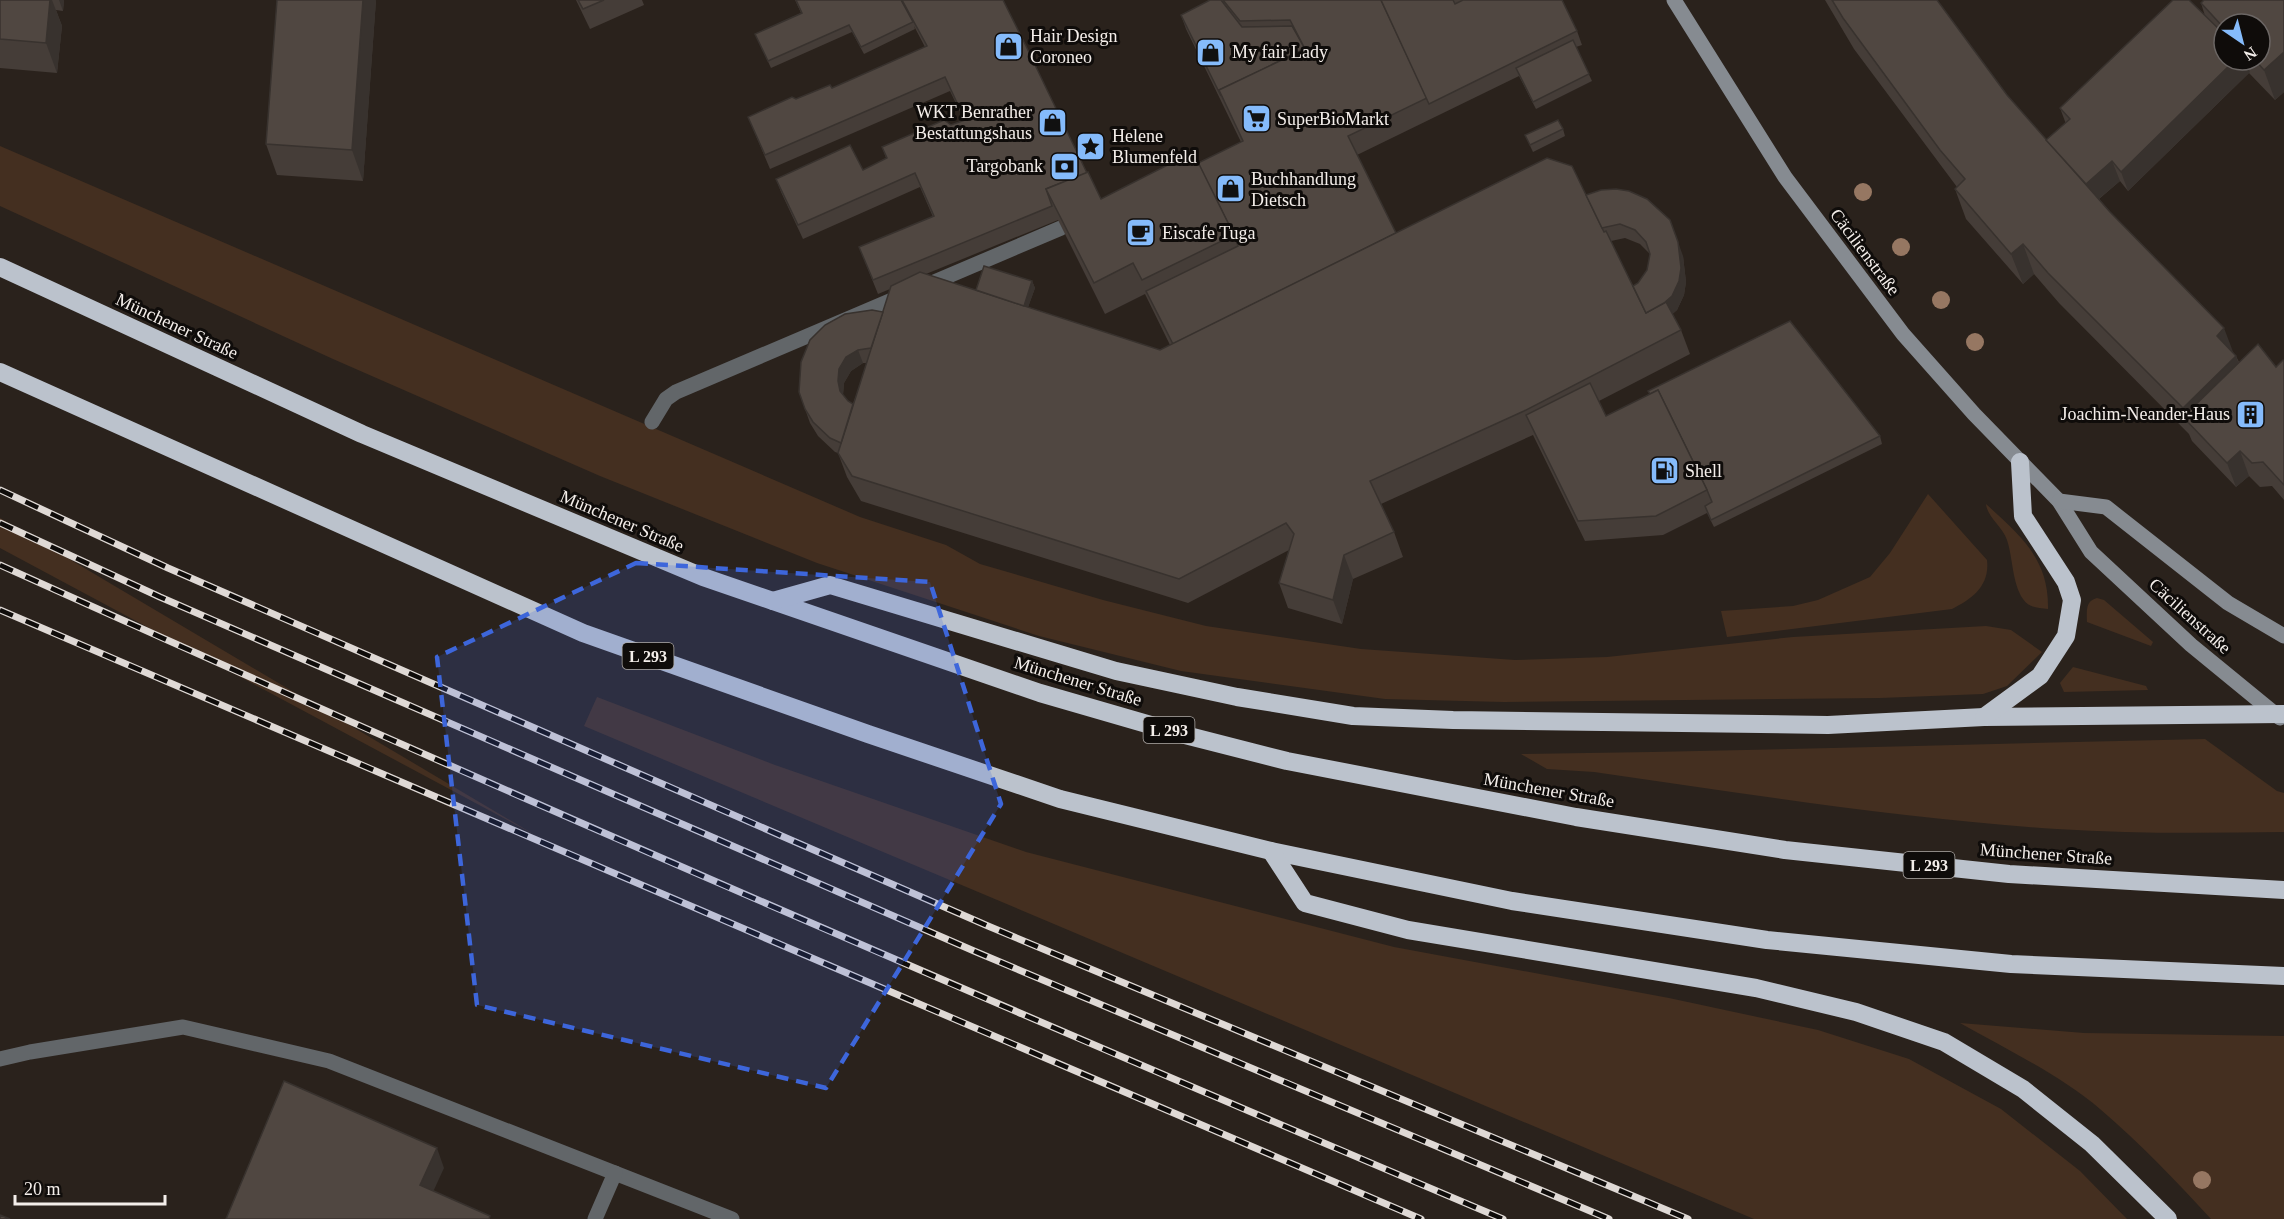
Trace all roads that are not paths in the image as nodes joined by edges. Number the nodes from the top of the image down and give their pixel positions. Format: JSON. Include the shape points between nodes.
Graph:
{"nodes":[{"id":1,"x":1674,"y":0,"type":"edge"},
{"id":2,"x":1061,"y":228,"type":"edge"},
{"id":3,"x":0,"y":267,"type":"edge"},
{"id":4,"x":0,"y":372,"type":"edge"},
{"id":5,"x":652,"y":422,"type":"dead end"},
{"id":6,"x":2020,"y":462,"type":"junction"},
{"id":7,"x":2059,"y":501,"type":"junction"},
{"id":8,"x":773,"y":601,"type":"junction"},
{"id":9,"x":2284,"y":636,"type":"edge"},
{"id":10,"x":1984,"y":717,"type":"junction"},
{"id":11,"x":2281,"y":717,"type":"edge"},
{"id":12,"x":1271,"y":851,"type":"junction"},
{"id":13,"x":2284,"y":890,"type":"edge"},
{"id":14,"x":2284,"y":976,"type":"edge"},
{"id":15,"x":0,"y":1059,"type":"edge"},
{"id":16,"x":615,"y":1173,"type":"junction"},
{"id":17,"x":595,"y":1219,"type":"edge"},
{"id":18,"x":732,"y":1219,"type":"edge"},
{"id":19,"x":2168,"y":1219,"type":"edge"}],
"edges":[{"from":1,"to":6,"type":"street","name":"Cäcilienstraße","via":[[1785,177],[1903,334]]},
{"from":2,"to":5,"type":"street","via":[[676,392],[666,399]]},
{"from":3,"to":8,"type":"highway","name":"Münchener Straße","number":"L 293","via":[[373,438],[703,578]]},
{"from":4,"to":12,"type":"highway","number":"L 293","via":[[583,633],[1060,799]]},
{"from":6,"to":7,"type":"street","name":"Cäcilienstraße"},
{"from":6,"to":10,"type":"highway","via":[[2023,516],[2066,582],[2072,600],[2066,636],[2040,676]]},
{"from":7,"to":9,"type":"street","name":"Cäcilienstraße","via":[[2106,507],[2229,603]]},
{"from":7,"to":11,"type":"street","name":"Cäcilienstraße","via":[[2091,552],[2191,645]]},
{"from":8,"to":10,"type":"highway","via":[[830,585],[1116,671],[1353,716],[1828,725]]},
{"from":8,"to":13,"type":"highway","name":"Münchener Straße","number":"L 293","via":[[1040,693],[1185,735],[1287,761],[1576,817],[1785,850],[2009,874]]},
{"from":10,"to":11,"type":"highway"},
{"from":12,"to":14,"type":"highway","number":"L 293","via":[[1512,901],[1767,940],[2011,964]]},
{"from":12,"to":19,"type":"highway","via":[[1305,903],[1407,930],[1756,988],[1856,1012],[1944,1042],[2023,1089],[2092,1144]]},
{"from":15,"to":16,"type":"street","via":[[183,1027],[329,1061]]},
{"from":16,"to":17,"type":"street"},
{"from":16,"to":18,"type":"street"}]}
